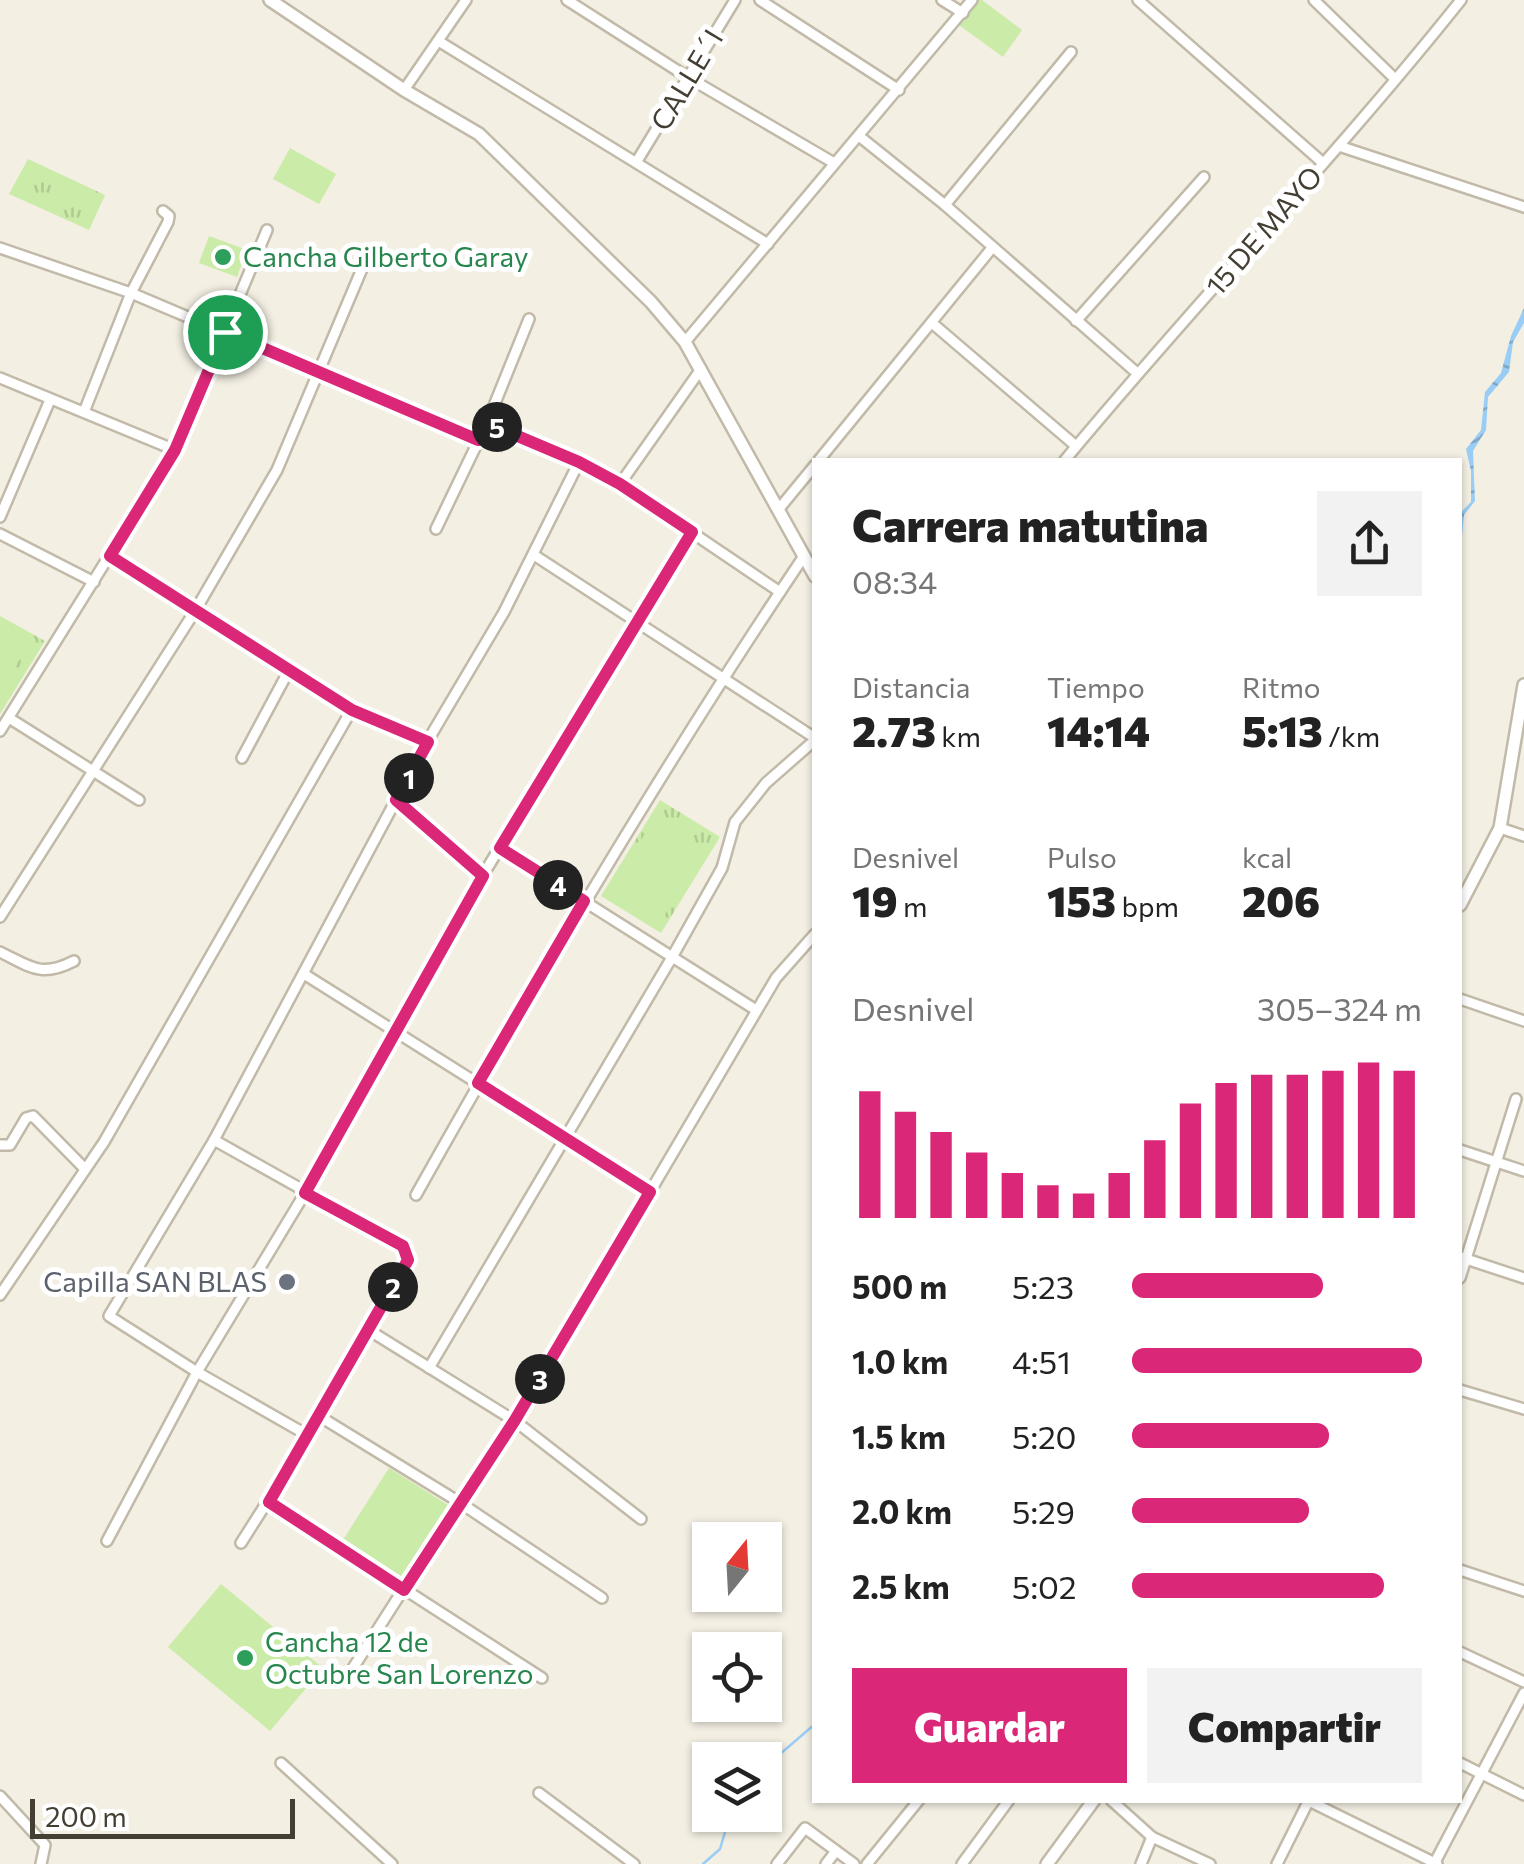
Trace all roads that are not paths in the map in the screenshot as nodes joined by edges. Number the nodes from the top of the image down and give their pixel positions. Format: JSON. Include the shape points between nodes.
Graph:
{"nodes":[{"id":1,"x":270,"y":0,"type":"edge"},
{"id":2,"x":466,"y":0,"type":"edge"},
{"id":3,"x":568,"y":0,"type":"edge"},
{"id":4,"x":736,"y":0,"type":"edge"},
{"id":5,"x":760,"y":0,"type":"edge"},
{"id":6,"x":942,"y":0,"type":"edge"},
{"id":7,"x":972,"y":0,"type":"edge"},
{"id":8,"x":1138,"y":0,"type":"edge"},
{"id":9,"x":1314,"y":0,"type":"edge"},
{"id":10,"x":1461,"y":0,"type":"edge"},
{"id":11,"x":963,"y":13,"type":"junction"},
{"id":12,"x":440,"y":42,"type":"junction"},
{"id":13,"x":1072,"y":52,"type":"dead end"},
{"id":14,"x":689,"y":78,"type":"junction"},
{"id":15,"x":1394,"y":78,"type":"junction"},
{"id":16,"x":404,"y":90,"type":"junction"},
{"id":17,"x":899,"y":90,"type":"junction"},
{"id":18,"x":858,"y":136,"type":"junction"},
{"id":19,"x":1338,"y":146,"type":"junction"},
{"id":20,"x":638,"y":160,"type":"junction"},
{"id":21,"x":834,"y":163,"type":"junction"},
{"id":22,"x":1324,"y":163,"type":"junction"},
{"id":23,"x":1204,"y":177,"type":"dead end"},
{"id":24,"x":945,"y":205,"type":"junction"},
{"id":25,"x":1524,"y":207,"type":"edge"},
{"id":26,"x":163,"y":211,"type":"dead end"},
{"id":27,"x":267,"y":230,"type":"dead end"},
{"id":28,"x":768,"y":244,"type":"junction"},
{"id":29,"x":0,"y":248,"type":"edge"},
{"id":30,"x":992,"y":248,"type":"junction"},
{"id":31,"x":367,"y":257,"type":"dead end"},
{"id":32,"x":132,"y":294,"type":"junction"},
{"id":33,"x":529,"y":318,"type":"dead end"},
{"id":34,"x":1076,"y":321,"type":"junction"},
{"id":35,"x":932,"y":323,"type":"junction"},
{"id":36,"x":225,"y":332,"type":"junction"},
{"id":37,"x":685,"y":342,"type":"junction"},
{"id":38,"x":700,"y":368,"type":"junction"},
{"id":39,"x":1137,"y":373,"type":"junction"},
{"id":40,"x":318,"y":374,"type":"junction"},
{"id":41,"x":0,"y":378,"type":"edge"},
{"id":42,"x":50,"y":400,"type":"junction"},
{"id":43,"x":84,"y":412,"type":"junction"},
{"id":44,"x":487,"y":423,"type":"junction"},
{"id":45,"x":478,"y":440,"type":"junction"},
{"id":46,"x":1076,"y":446,"type":"junction"},
{"id":47,"x":175,"y":450,"type":"junction"},
{"id":48,"x":821,"y":458,"type":"edge"},
{"id":49,"x":1067,"y":458,"type":"edge"},
{"id":50,"x":579,"y":462,"type":"junction"},
{"id":51,"x":812,"y":469,"type":"edge"},
{"id":52,"x":620,"y":484,"type":"junction"},
{"id":53,"x":778,"y":510,"type":"junction"},
{"id":54,"x":0,"y":517,"type":"edge"},
{"id":55,"x":436,"y":530,"type":"dead end"},
{"id":56,"x":692,"y":532,"type":"junction"},
{"id":57,"x":0,"y":534,"type":"edge"},
{"id":58,"x":534,"y":555,"type":"junction"},
{"id":59,"x":110,"y":556,"type":"junction"},
{"id":60,"x":804,"y":556,"type":"junction"},
{"id":61,"x":812,"y":571,"type":"edge"},
{"id":62,"x":94,"y":582,"type":"junction"},
{"id":63,"x":780,"y":592,"type":"junction"},
{"id":64,"x":195,"y":611,"type":"junction"},
{"id":65,"x":636,"y":624,"type":"junction"},
{"id":66,"x":288,"y":672,"type":"junction"},
{"id":67,"x":721,"y":679,"type":"junction"},
{"id":68,"x":1524,"y":685,"type":"edge"},
{"id":69,"x":352,"y":710,"type":"junction"},
{"id":70,"x":8,"y":718,"type":"junction"},
{"id":71,"x":0,"y":731,"type":"edge"},
{"id":72,"x":812,"y":737,"type":"edge"},
{"id":73,"x":428,"y":742,"type":"junction"},
{"id":74,"x":812,"y":742,"type":"edge"},
{"id":75,"x":242,"y":758,"type":"dead end"},
{"id":76,"x":91,"y":772,"type":"junction"},
{"id":77,"x":140,"y":800,"type":"dead end"},
{"id":78,"x":396,"y":800,"type":"junction"},
{"id":79,"x":1500,"y":828,"type":"junction"},
{"id":80,"x":1524,"y":836,"type":"edge"},
{"id":81,"x":500,"y":848,"type":"junction"},
{"id":82,"x":483,"y":876,"type":"junction"},
{"id":83,"x":1462,"y":900,"type":"edge"},
{"id":84,"x":584,"y":901,"type":"junction"},
{"id":85,"x":0,"y":917,"type":"edge"},
{"id":86,"x":812,"y":937,"type":"edge"},
{"id":87,"x":0,"y":952,"type":"edge"},
{"id":88,"x":672,"y":959,"type":"junction"},
{"id":89,"x":74,"y":960,"type":"dead end"},
{"id":90,"x":304,"y":974,"type":"junction"},
{"id":91,"x":1462,"y":1001,"type":"edge"},
{"id":92,"x":756,"y":1010,"type":"junction"},
{"id":93,"x":1524,"y":1021,"type":"edge"},
{"id":94,"x":396,"y":1033,"type":"junction"},
{"id":95,"x":478,"y":1083,"type":"junction"},
{"id":96,"x":1516,"y":1098,"type":"dead end"},
{"id":97,"x":564,"y":1138,"type":"junction"},
{"id":98,"x":214,"y":1140,"type":"junction"},
{"id":99,"x":0,"y":1146,"type":"edge"},
{"id":100,"x":1462,"y":1151,"type":"edge"},
{"id":101,"x":1496,"y":1162,"type":"junction"},
{"id":102,"x":85,"y":1169,"type":"junction"},
{"id":103,"x":1524,"y":1171,"type":"edge"},
{"id":104,"x":650,"y":1192,"type":"junction"},
{"id":105,"x":305,"y":1193,"type":"junction"},
{"id":106,"x":416,"y":1195,"type":"dead end"},
{"id":107,"x":1463,"y":1258,"type":"edge"},
{"id":108,"x":1524,"y":1278,"type":"edge"},
{"id":109,"x":0,"y":1295,"type":"edge"},
{"id":110,"x":367,"y":1330,"type":"junction"},
{"id":111,"x":429,"y":1368,"type":"junction"},
{"id":112,"x":196,"y":1372,"type":"junction"},
{"id":113,"x":1462,"y":1391,"type":"edge"},
{"id":114,"x":1524,"y":1409,"type":"edge"},
{"id":115,"x":319,"y":1416,"type":"junction"},
{"id":116,"x":515,"y":1420,"type":"junction"},
{"id":117,"x":310,"y":1436,"type":"junction"},
{"id":118,"x":269,"y":1502,"type":"junction"},
{"id":119,"x":459,"y":1502,"type":"junction"},
{"id":120,"x":641,"y":1519,"type":"dead end"},
{"id":121,"x":108,"y":1541,"type":"dead end"},
{"id":122,"x":241,"y":1543,"type":"dead end"},
{"id":123,"x":1462,"y":1571,"type":"edge"},
{"id":124,"x":404,"y":1590,"type":"junction"},
{"id":125,"x":1524,"y":1591,"type":"edge"},
{"id":126,"x":602,"y":1598,"type":"dead end"},
{"id":127,"x":1462,"y":1653,"type":"edge"},
{"id":128,"x":354,"y":1668,"type":"dead end"},
{"id":129,"x":542,"y":1678,"type":"dead end"},
{"id":130,"x":1524,"y":1682,"type":"edge"},
{"id":131,"x":1524,"y":1694,"type":"edge"},
{"id":132,"x":280,"y":1763,"type":"dead end"},
{"id":133,"x":1462,"y":1764,"type":"edge"},
{"id":134,"x":1480,"y":1773,"type":"junction"},
{"id":135,"x":539,"y":1792,"type":"dead end"},
{"id":136,"x":1524,"y":1794,"type":"edge"},
{"id":137,"x":0,"y":1796,"type":"edge"},
{"id":138,"x":917,"y":1803,"type":"edge"},
{"id":139,"x":1007,"y":1803,"type":"edge"},
{"id":140,"x":1092,"y":1803,"type":"edge"},
{"id":141,"x":1114,"y":1803,"type":"edge"},
{"id":142,"x":1307,"y":1803,"type":"edge"},
{"id":143,"x":1314,"y":1803,"type":"edge"},
{"id":144,"x":1152,"y":1837,"type":"junction"},
{"id":145,"x":836,"y":1851,"type":"junction"},
{"id":146,"x":41,"y":1864,"type":"edge"},
{"id":147,"x":392,"y":1864,"type":"edge"},
{"id":148,"x":634,"y":1864,"type":"edge"},
{"id":149,"x":776,"y":1864,"type":"edge"},
{"id":150,"x":826,"y":1864,"type":"edge"},
{"id":151,"x":854,"y":1864,"type":"edge"},
{"id":152,"x":867,"y":1864,"type":"edge"},
{"id":153,"x":962,"y":1864,"type":"edge"},
{"id":154,"x":1048,"y":1864,"type":"edge"},
{"id":155,"x":1141,"y":1864,"type":"edge"},
{"id":156,"x":1210,"y":1864,"type":"edge"},
{"id":157,"x":1277,"y":1864,"type":"edge"},
{"id":158,"x":1435,"y":1864,"type":"edge"}],
"edges":[{"from":1,"to":16,"type":"street"},
{"from":2,"to":12,"type":"street"},
{"from":3,"to":14,"type":"street"},
{"from":4,"to":14,"type":"street","name":"CALLE´I"},
{"from":5,"to":17,"type":"street"},
{"from":6,"to":11,"type":"street"},
{"from":7,"to":11,"type":"street"},
{"from":8,"to":22,"type":"street"},
{"from":9,"to":15,"type":"street"},
{"from":10,"to":15,"type":"street","name":"15 DE MAYO"},
{"from":11,"to":17,"type":"street"},
{"from":12,"to":16,"type":"street"},
{"from":12,"to":20,"type":"street"},
{"from":13,"to":24,"type":"street"},
{"from":14,"to":20,"type":"street","name":"CALLE´I"},
{"from":14,"to":21,"type":"street"},
{"from":15,"to":19,"type":"street","name":"15 DE MAYO"},
{"from":16,"to":37,"type":"street","via":[[488,142]]},
{"from":17,"to":18,"type":"street"},
{"from":18,"to":21,"type":"street"},
{"from":18,"to":24,"type":"street"},
{"from":19,"to":22,"type":"street","name":"15 DE MAYO"},
{"from":19,"to":25,"type":"street"},
{"from":20,"to":28,"type":"street"},
{"from":21,"to":28,"type":"street"},
{"from":22,"to":39,"type":"street","name":"15 DE MAYO"},
{"from":23,"to":34,"type":"street"},
{"from":24,"to":30,"type":"street"},
{"from":26,"to":32,"type":"street","via":[[168,222]]},
{"from":27,"to":36,"type":"street"},
{"from":28,"to":37,"type":"street"},
{"from":29,"to":32,"type":"street"},
{"from":30,"to":34,"type":"street"},
{"from":30,"to":35,"type":"street"},
{"from":31,"to":40,"type":"street"},
{"from":32,"to":36,"type":"street"},
{"from":32,"to":43,"type":"street"},
{"from":33,"to":44,"type":"street"},
{"from":34,"to":39,"type":"street"},
{"from":35,"to":46,"type":"street"},
{"from":35,"to":48,"type":"street"},
{"from":36,"to":40,"type":"street"},
{"from":36,"to":47,"type":"street"},
{"from":37,"to":38,"type":"street"},
{"from":38,"to":52,"type":"street"},
{"from":38,"to":53,"type":"street"},
{"from":39,"to":46,"type":"street","name":"15 DE MAYO"},
{"from":40,"to":45,"type":"street"},
{"from":40,"to":64,"type":"street","via":[[277,470]]},
{"from":41,"to":42,"type":"street"},
{"from":42,"to":43,"type":"street"},
{"from":42,"to":54,"type":"street"},
{"from":43,"to":47,"type":"street"},
{"from":44,"to":45,"type":"street"},
{"from":44,"to":50,"type":"street"},
{"from":45,"to":55,"type":"street"},
{"from":46,"to":49,"type":"street","name":"15 DE MAYO"},
{"from":47,"to":59,"type":"street"},
{"from":50,"to":52,"type":"street"},
{"from":50,"to":58,"type":"street"},
{"from":51,"to":53,"type":"street"},
{"from":52,"to":56,"type":"street"},
{"from":53,"to":60,"type":"street"},
{"from":56,"to":63,"type":"street"},
{"from":56,"to":65,"type":"street"},
{"from":57,"to":62,"type":"street"},
{"from":58,"to":65,"type":"street"},
{"from":58,"to":73,"type":"street"},
{"from":59,"to":62,"type":"street"},
{"from":59,"to":64,"type":"street"},
{"from":60,"to":61,"type":"street"},
{"from":60,"to":63,"type":"street"},
{"from":62,"to":70,"type":"street"},
{"from":63,"to":67,"type":"street"},
{"from":64,"to":66,"type":"street"},
{"from":64,"to":76,"type":"street"},
{"from":65,"to":67,"type":"street"},
{"from":65,"to":81,"type":"street"},
{"from":66,"to":69,"type":"street"},
{"from":66,"to":75,"type":"street"},
{"from":67,"to":72,"type":"street"},
{"from":67,"to":84,"type":"street"},
{"from":68,"to":79,"type":"street"},
{"from":69,"to":73,"type":"street"},
{"from":69,"to":102,"type":"street"},
{"from":70,"to":71,"type":"street"},
{"from":70,"to":76,"type":"street"},
{"from":73,"to":78,"type":"street"},
{"from":74,"to":88,"type":"street","via":[[735,822],[722,868]]},
{"from":76,"to":77,"type":"street"},
{"from":76,"to":85,"type":"street"},
{"from":78,"to":82,"type":"street"},
{"from":78,"to":90,"type":"street"},
{"from":79,"to":80,"type":"street"},
{"from":79,"to":83,"type":"street"},
{"from":81,"to":82,"type":"street"},
{"from":81,"to":84,"type":"street"},
{"from":82,"to":94,"type":"street"},
{"from":84,"to":88,"type":"street"},
{"from":84,"to":95,"type":"street"},
{"from":86,"to":92,"type":"street"},
{"from":87,"to":89,"type":"street","via":[[41,971]]},
{"from":88,"to":92,"type":"street"},
{"from":88,"to":97,"type":"street"},
{"from":90,"to":94,"type":"street"},
{"from":90,"to":98,"type":"street"},
{"from":91,"to":93,"type":"street"},
{"from":92,"to":104,"type":"street"},
{"from":94,"to":95,"type":"street"},
{"from":94,"to":105,"type":"street"},
{"from":95,"to":97,"type":"street"},
{"from":95,"to":106,"type":"street"},
{"from":96,"to":101,"type":"street"},
{"from":97,"to":104,"type":"street"},
{"from":97,"to":111,"type":"street"},
{"from":98,"to":105,"type":"street"},
{"from":98,"to":112,"type":"street","via":[[109,1316]]},
{"from":99,"to":102,"type":"street","via":[[10,1145],[34,1116]]},
{"from":100,"to":101,"type":"street"},
{"from":101,"to":103,"type":"street"},
{"from":101,"to":107,"type":"street"},
{"from":102,"to":109,"type":"street"},
{"from":104,"to":116,"type":"street"},
{"from":105,"to":110,"type":"street","via":[[408,1252]]},
{"from":105,"to":112,"type":"street"},
{"from":107,"to":108,"type":"street"},
{"from":110,"to":111,"type":"street"},
{"from":110,"to":115,"type":"street"},
{"from":111,"to":116,"type":"street"},
{"from":112,"to":117,"type":"street"},
{"from":112,"to":121,"type":"street"},
{"from":113,"to":114,"type":"street"},
{"from":115,"to":117,"type":"street"},
{"from":115,"to":119,"type":"street"},
{"from":116,"to":119,"type":"street"},
{"from":116,"to":120,"type":"street"},
{"from":117,"to":118,"type":"street"},
{"from":118,"to":122,"type":"street"},
{"from":118,"to":124,"type":"street"},
{"from":119,"to":124,"type":"street"},
{"from":119,"to":126,"type":"street"},
{"from":123,"to":125,"type":"street"},
{"from":124,"to":128,"type":"street"},
{"from":124,"to":129,"type":"street"},
{"from":127,"to":130,"type":"street"},
{"from":131,"to":134,"type":"street"},
{"from":132,"to":147,"type":"street"},
{"from":133,"to":134,"type":"street"},
{"from":134,"to":136,"type":"street"},
{"from":134,"to":158,"type":"street"},
{"from":135,"to":148,"type":"street"},
{"from":137,"to":146,"type":"street","via":[[46,1844]]},
{"from":138,"to":152,"type":"street"},
{"from":139,"to":153,"type":"street"},
{"from":140,"to":154,"type":"street"},
{"from":141,"to":144,"type":"street"},
{"from":142,"to":157,"type":"street"},
{"from":143,"to":158,"type":"street"},
{"from":144,"to":155,"type":"street"},
{"from":144,"to":156,"type":"street"},
{"from":145,"to":149,"type":"street","via":[[806,1828]]},
{"from":145,"to":150,"type":"street"},
{"from":145,"to":151,"type":"street"}]}
